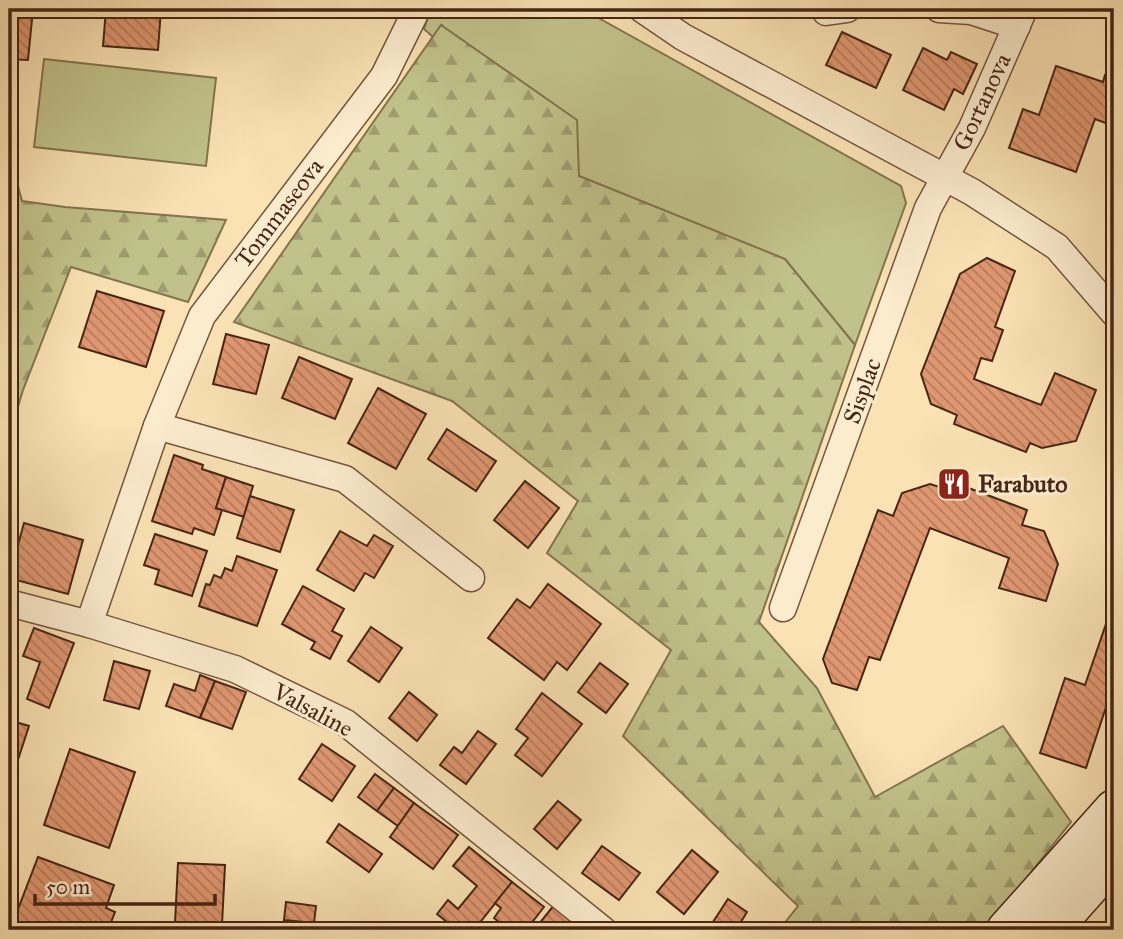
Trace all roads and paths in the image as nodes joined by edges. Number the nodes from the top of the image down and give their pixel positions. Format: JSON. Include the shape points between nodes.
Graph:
{"nodes":[{"id":1,"x":417,"y":9,"type":"edge"},
{"id":2,"x":642,"y":9,"type":"edge"},
{"id":3,"x":939,"y":9,"type":"edge"},
{"id":4,"x":1021,"y":18,"type":"edge"},
{"id":5,"x":946,"y":176,"type":"junction"},
{"id":6,"x":1114,"y":313,"type":"edge"},
{"id":7,"x":157,"y":426,"type":"junction"},
{"id":8,"x":471,"y":578,"type":"dead end"},
{"id":9,"x":9,"y":603,"type":"edge"},
{"id":10,"x":782,"y":608,"type":"dead end"},
{"id":11,"x":89,"y":624,"type":"junction"},
{"id":12,"x":1114,"y":809,"type":"edge"},
{"id":13,"x":1114,"y":859,"type":"edge"},
{"id":14,"x":603,"y":930,"type":"edge"},
{"id":15,"x":1006,"y":930,"type":"edge"},
{"id":16,"x":1051,"y":930,"type":"edge"}],
"edges":[{"from":1,"to":7,"type":"street","name":"Tommaseova","via":[[384,76],[202,316]]},
{"from":2,"to":5,"type":"street","via":[[683,37]]},
{"from":3,"to":4,"type":"street","name":"Gortanova"},
{"from":4,"to":5,"type":"street","name":"Gortanova"},
{"from":5,"to":6,"type":"street","via":[[1057,247]]},
{"from":5,"to":10,"type":"street","name":"Sisplac","via":[[928,208]]},
{"from":7,"to":8,"type":"street","via":[[345,480]]},
{"from":7,"to":11,"type":"street","name":"Tommaseova"},
{"from":9,"to":11,"type":"street","name":"Valsaline"},
{"from":11,"to":14,"type":"street","name":"Valsaline","via":[[235,669],[346,723]]},
{"from":12,"to":15,"type":"main road"},
{"from":13,"to":16,"type":"main road"}]}
